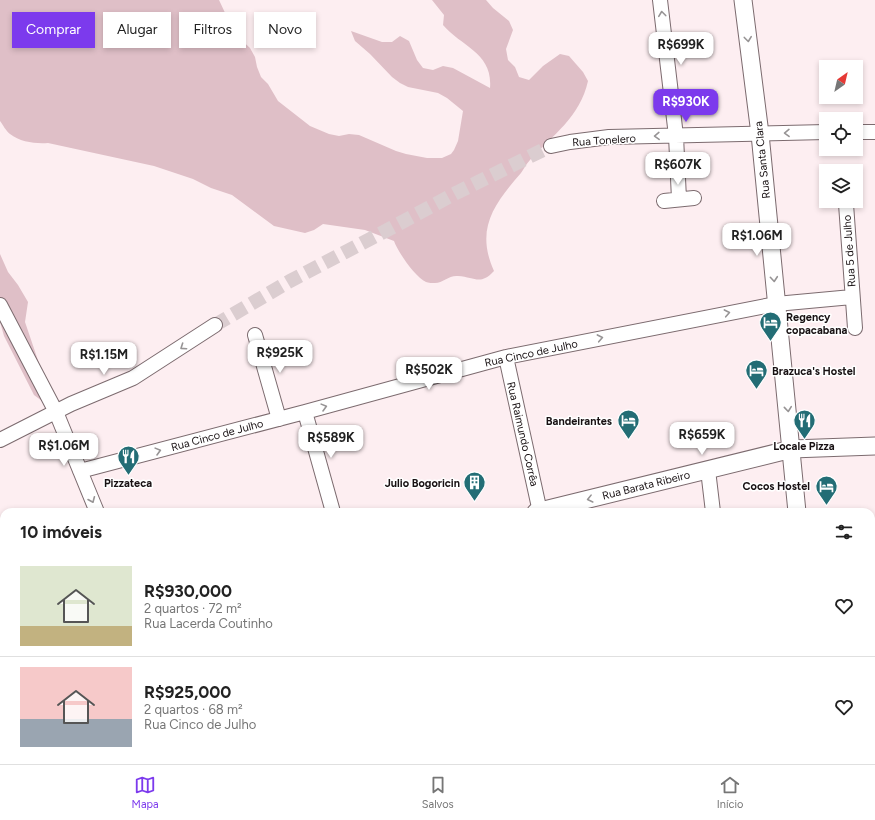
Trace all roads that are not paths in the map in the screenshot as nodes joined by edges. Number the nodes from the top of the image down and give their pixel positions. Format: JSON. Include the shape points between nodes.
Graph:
{"nodes":[{"id":1,"x":660,"y":0,"type":"edge"},
{"id":2,"x":743,"y":0,"type":"edge"},
{"id":3,"x":819,"y":132,"type":"edge"},
{"id":4,"x":863,"y":132,"type":"edge"},
{"id":5,"x":875,"y":132,"type":"edge"},
{"id":6,"x":760,"y":134,"type":"junction"},
{"id":7,"x":676,"y":136,"type":"junction"},
{"id":8,"x":551,"y":146,"type":"tunnel mouth"},
{"id":9,"x":694,"y":198,"type":"dead end"},
{"id":10,"x":679,"y":199,"type":"junction"},
{"id":11,"x":664,"y":200,"type":"dead end"},
{"id":12,"x":846,"y":208,"type":"edge"},
{"id":13,"x":852,"y":297,"type":"junction"},
{"id":14,"x":776,"y":304,"type":"junction"},
{"id":15,"x":0,"y":305,"type":"edge"},
{"id":16,"x":216,"y":325,"type":"tunnel mouth"},
{"id":17,"x":855,"y":328,"type":"dead end"},
{"id":18,"x":256,"y":336,"type":"dead end"},
{"id":19,"x":506,"y":356,"type":"junction"},
{"id":20,"x":56,"y":412,"type":"junction"},
{"id":21,"x":305,"y":412,"type":"junction"},
{"id":22,"x":279,"y":419,"type":"junction"},
{"id":23,"x":0,"y":440,"type":"edge"},
{"id":24,"x":875,"y":446,"type":"edge"},
{"id":25,"x":792,"y":449,"type":"junction"},
{"id":26,"x":708,"y":470,"type":"junction"},
{"id":27,"x":80,"y":471,"type":"junction"},
{"id":28,"x":95,"y":508,"type":"edge"},
{"id":29,"x":332,"y":508,"type":"edge"},
{"id":30,"x":538,"y":508,"type":"edge"},
{"id":31,"x":555,"y":508,"type":"edge"},
{"id":32,"x":713,"y":508,"type":"edge"},
{"id":33,"x":797,"y":508,"type":"edge"}],
"edges":[{"from":7,"to":1,"type":"street","one_way":true},
{"from":2,"to":6,"type":"main road","name":"Rua Santa Clara","one_way":true},
{"from":3,"to":6,"type":"street","name":"Rua Tonelero","one_way":true},
{"from":4,"to":5,"type":"street"},
{"from":6,"to":7,"type":"street","name":"Rua Tonelero"},
{"from":6,"to":14,"type":"main road","name":"Rua Santa Clara","one_way":true},
{"from":7,"to":8,"type":"street","name":"Rua Tonelero","one_way":true,"via":[[609,137]]},
{"from":7,"to":10,"type":"street"},
{"from":9,"to":10,"type":"street"},
{"from":10,"to":11,"type":"street"},
{"from":12,"to":13,"type":"street","name":"Rua 5 de Julho"},
{"from":13,"to":14,"type":"street","name":"Rua 5 de Julho"},
{"from":13,"to":17,"type":"street","name":"Rua 5 de Julho"},
{"from":19,"to":14,"type":"street","name":"Rua Cinco de Julho","one_way":true},
{"from":14,"to":25,"type":"main road","name":"Rua Santa Clara","one_way":true},
{"from":15,"to":20,"type":"street"},
{"from":16,"to":20,"type":"street","one_way":true,"via":[[133,378]]},
{"from":18,"to":22,"type":"street"},
{"from":21,"to":19,"type":"street","name":"Rua Cinco de Julho","one_way":true},
{"from":19,"to":30,"type":"street","name":"Rua Raimundo Corrêa"},
{"from":20,"to":23,"type":"street"},
{"from":20,"to":27,"type":"street"},
{"from":21,"to":22,"type":"street","name":"Rua Cinco de Julho"},
{"from":21,"to":29,"type":"street"},
{"from":27,"to":22,"type":"street","name":"Rua Cinco de Julho","one_way":true},
{"from":24,"to":25,"type":"main road","name":"Rua Barata Ribeiro"},
{"from":25,"to":26,"type":"main road","name":"Rua Barata Ribeiro"},
{"from":25,"to":33,"type":"main road","name":"Rua Santa Clara"},
{"from":26,"to":31,"type":"main road","name":"Rua Barata Ribeiro","one_way":true},
{"from":26,"to":32,"type":"street"},
{"from":27,"to":28,"type":"street","one_way":true}]}
